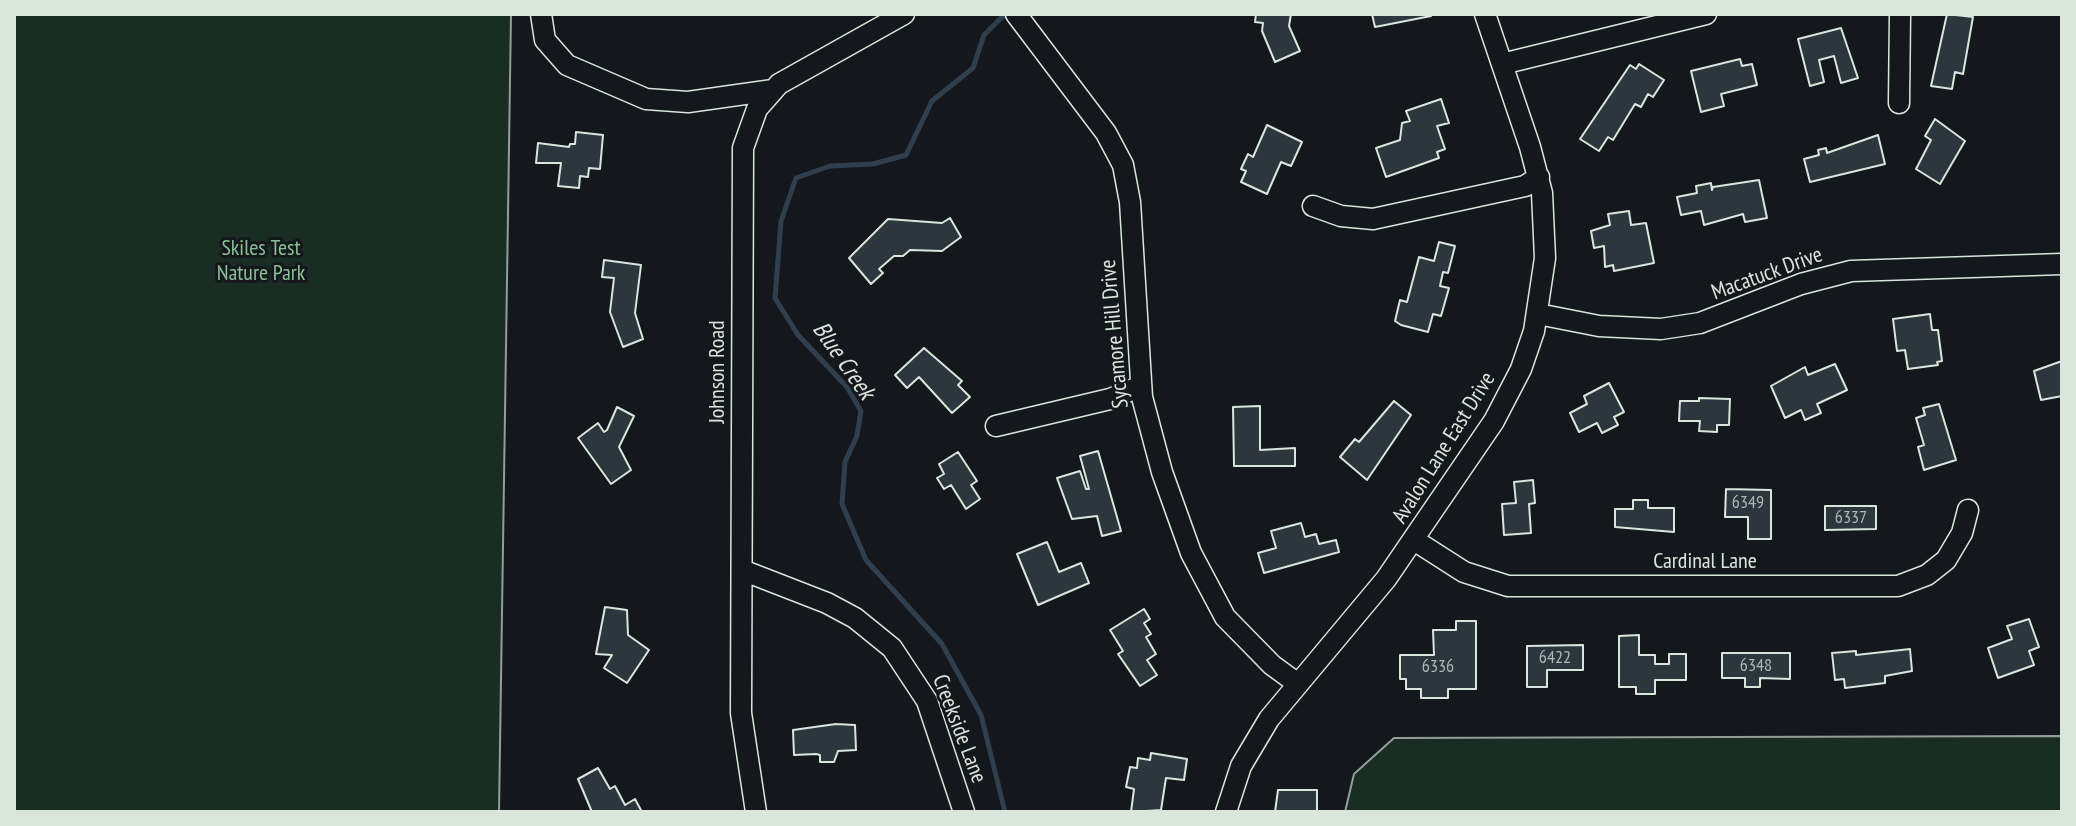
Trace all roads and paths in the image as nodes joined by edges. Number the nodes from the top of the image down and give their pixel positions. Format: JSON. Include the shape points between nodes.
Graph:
{"nodes":[{"id":1,"x":541,"y":14,"type":"edge"},
{"id":2,"x":904,"y":14,"type":"edge"},
{"id":3,"x":1016,"y":14,"type":"edge"},
{"id":4,"x":1485,"y":14,"type":"edge"},
{"id":5,"x":1706,"y":14,"type":"edge"},
{"id":6,"x":1900,"y":14,"type":"edge"},
{"id":7,"x":1502,"y":64,"type":"junction"},
{"id":8,"x":773,"y":90,"type":"junction"},
{"id":9,"x":1899,"y":103,"type":"dead end"},
{"id":10,"x":1539,"y":177,"type":"junction"},
{"id":11,"x":1313,"y":206,"type":"dead end"},
{"id":12,"x":2062,"y":264,"type":"edge"},
{"id":13,"x":1538,"y":314,"type":"junction"},
{"id":14,"x":1141,"y":386,"type":"junction"},
{"id":15,"x":996,"y":426,"type":"dead end"},
{"id":16,"x":1968,"y":510,"type":"dead end"},
{"id":17,"x":1414,"y":540,"type":"junction"},
{"id":18,"x":742,"y":570,"type":"junction"},
{"id":19,"x":1298,"y":684,"type":"junction"},
{"id":20,"x":756,"y":812,"type":"edge"},
{"id":21,"x":964,"y":812,"type":"edge"},
{"id":22,"x":1226,"y":812,"type":"edge"}],
"edges":[{"from":1,"to":8,"type":"street","via":[[545,40],[567,65],[646,99],[688,102]]},
{"from":2,"to":8,"type":"street","name":"Johnson Road","via":[[793,73]]},
{"from":3,"to":14,"type":"street","name":"Sycamore Hill Drive","via":[[1106,133],[1123,165],[1130,195]]},
{"from":4,"to":7,"type":"street","name":"Avalon Lane East Drive"},
{"from":5,"to":7,"type":"street"},
{"from":6,"to":9,"type":"street"},
{"from":7,"to":10,"type":"street","name":"Avalon Lane East Drive"},
{"from":8,"to":18,"type":"street","name":"Johnson Road","via":[[753,117],[743,148]]},
{"from":10,"to":11,"type":"street","via":[[1525,186],[1373,219]]},
{"from":10,"to":13,"type":"street","name":"Avalon Lane East Drive","via":[[1546,241]]},
{"from":12,"to":13,"type":"street","name":"Macatuck Drive","via":[[1851,271],[1700,323],[1661,329],[1599,326]]},
{"from":13,"to":17,"type":"street","name":"Avalon Lane East Drive","via":[[1503,407]]},
{"from":14,"to":15,"type":"street","via":[[1110,399]]},
{"from":14,"to":19,"type":"street","name":"Sycamore Hill Drive","via":[[1166,487],[1208,589],[1241,637]]},
{"from":16,"to":17,"type":"street","name":"Cardinal Lane","via":[[1946,560],[1927,575],[1898,586],[1508,586],[1464,572]]},
{"from":17,"to":19,"type":"street","name":"Avalon Lane East Drive"},
{"from":18,"to":20,"type":"street","name":"Johnson Road","via":[[741,713]]},
{"from":18,"to":21,"type":"street","name":"Creekside Lane","via":[[841,610],[892,648],[927,701]]},
{"from":19,"to":22,"type":"street","name":"Avalon Lane East Drive","via":[[1256,738]]}]}
